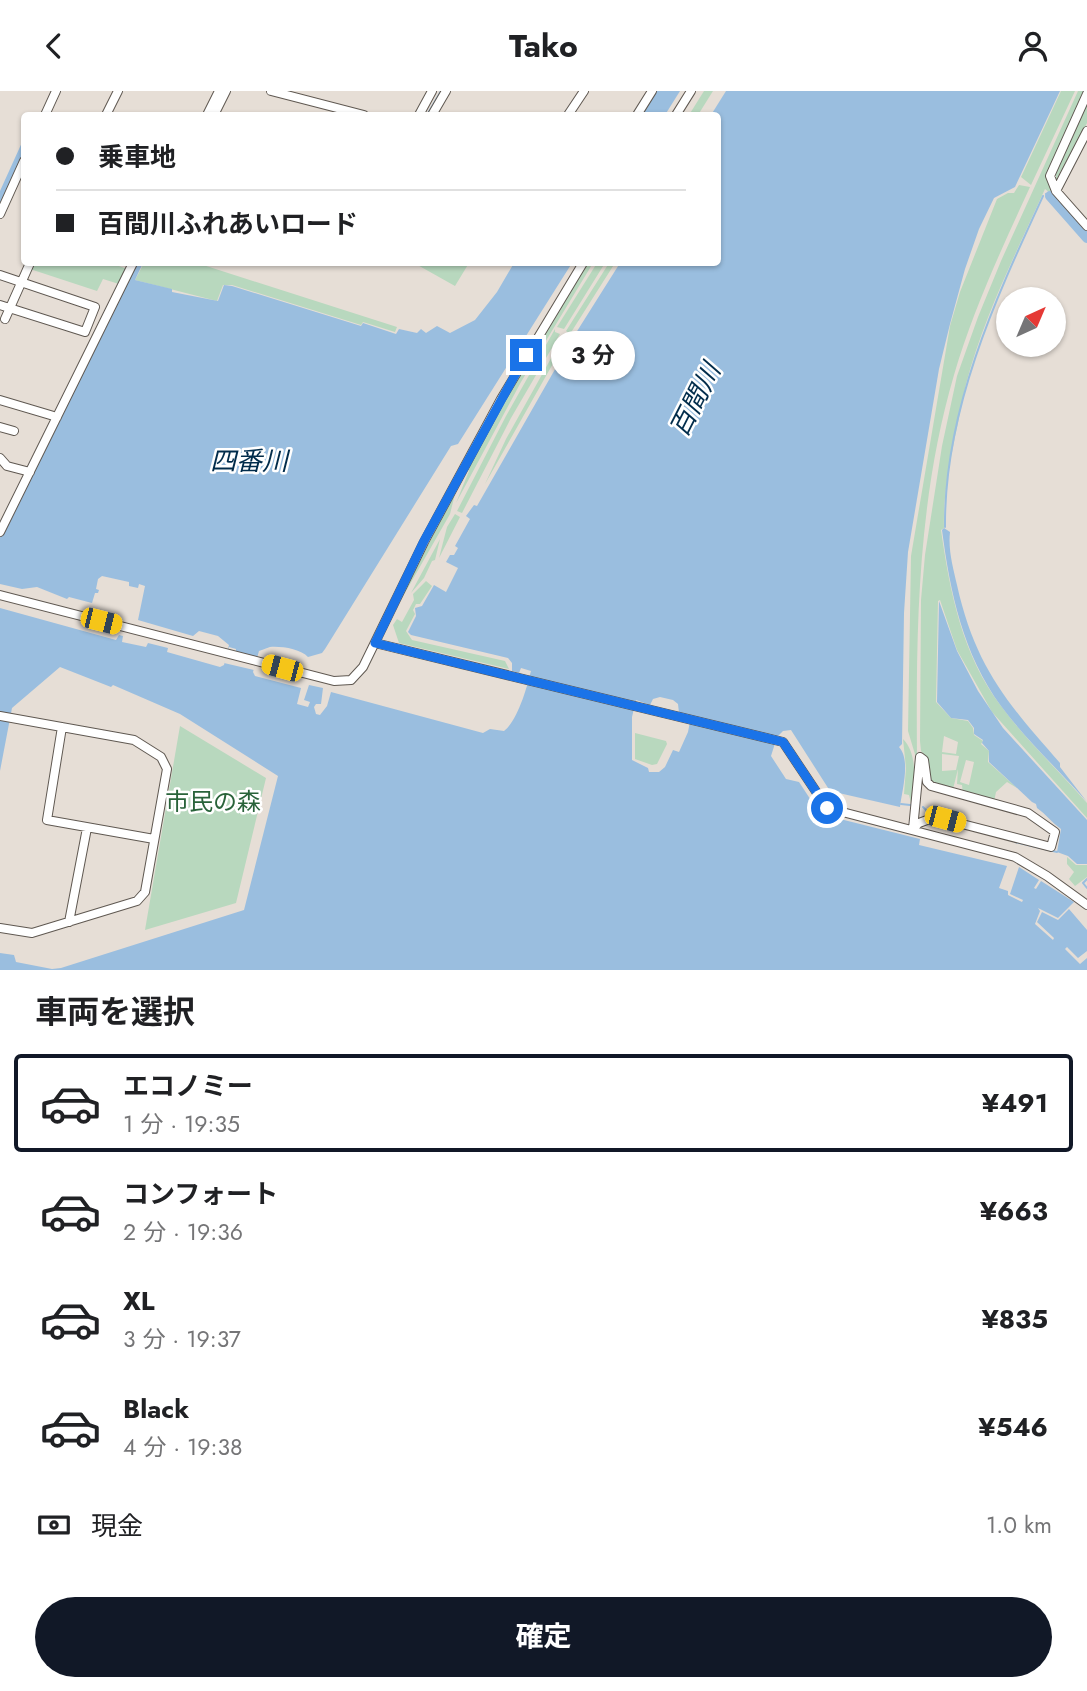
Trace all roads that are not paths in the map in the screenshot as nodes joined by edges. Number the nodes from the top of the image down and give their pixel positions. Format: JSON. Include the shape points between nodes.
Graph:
{"nodes":[{"id":1,"x":56,"y":91,"type":"edge"},
{"id":2,"x":118,"y":91,"type":"edge"},
{"id":3,"x":219,"y":91,"type":"edge"},
{"id":4,"x":226,"y":91,"type":"edge"},
{"id":5,"x":271,"y":91,"type":"edge"},
{"id":6,"x":432,"y":91,"type":"edge"},
{"id":7,"x":446,"y":91,"type":"edge"},
{"id":8,"x":584,"y":91,"type":"edge"},
{"id":9,"x":652,"y":91,"type":"edge"},
{"id":10,"x":691,"y":91,"type":"edge"},
{"id":11,"x":1087,"y":95,"type":"edge"},
{"id":12,"x":46,"y":112,"type":"edge"},
{"id":13,"x":108,"y":112,"type":"edge"},
{"id":14,"x":208,"y":112,"type":"edge"},
{"id":15,"x":216,"y":112,"type":"edge"},
{"id":16,"x":353,"y":112,"type":"edge"},
{"id":17,"x":421,"y":112,"type":"edge"},
{"id":18,"x":434,"y":112,"type":"edge"},
{"id":19,"x":570,"y":112,"type":"edge"},
{"id":20,"x":639,"y":112,"type":"edge"},
{"id":21,"x":678,"y":112,"type":"edge"},
{"id":22,"x":1087,"y":131,"type":"edge"},
{"id":23,"x":21,"y":167,"type":"edge"},
{"id":24,"x":1056,"y":191,"type":"junction"},
{"id":25,"x":0,"y":214,"type":"edge"},
{"id":26,"x":1087,"y":226,"type":"edge"},
{"id":27,"x":28,"y":266,"type":"edge"},
{"id":28,"x":132,"y":266,"type":"edge"},
{"id":29,"x":581,"y":266,"type":"edge"},
{"id":30,"x":0,"y":275,"type":"edge"},
{"id":31,"x":20,"y":282,"type":"junction"},
{"id":32,"x":0,"y":305,"type":"edge"},
{"id":33,"x":9,"y":308,"type":"junction"},
{"id":34,"x":5,"y":319,"type":"dead end"},
{"id":35,"x":0,"y":400,"type":"edge"},
{"id":36,"x":57,"y":417,"type":"junction"},
{"id":37,"x":0,"y":427,"type":"edge"},
{"id":38,"x":14,"y":431,"type":"dead end"},
{"id":39,"x":0,"y":458,"type":"edge"},
{"id":40,"x":30,"y":472,"type":"junction"},
{"id":41,"x":0,"y":532,"type":"edge"},
{"id":42,"x":0,"y":595,"type":"edge"},
{"id":43,"x":375,"y":643,"type":"junction"},
{"id":44,"x":0,"y":716,"type":"edge"},
{"id":45,"x":62,"y":727,"type":"junction"},
{"id":46,"x":87,"y":828,"type":"junction"},
{"id":47,"x":913,"y":829,"type":"junction"},
{"id":48,"x":155,"y":839,"type":"junction"},
{"id":49,"x":1087,"y":905,"type":"edge"},
{"id":50,"x":69,"y":922,"type":"junction"},
{"id":51,"x":0,"y":928,"type":"edge"}],
"edges":[{"from":1,"to":12,"type":"street"},
{"from":2,"to":13,"type":"street"},
{"from":3,"to":14,"type":"street"},
{"from":4,"to":15,"type":"street"},
{"from":5,"to":16,"type":"street"},
{"from":6,"to":17,"type":"street"},
{"from":7,"to":18,"type":"street"},
{"from":8,"to":19,"type":"street"},
{"from":9,"to":20,"type":"street"},
{"from":10,"to":21,"type":"street"},
{"from":11,"to":24,"type":"street","via":[[1051,171]]},
{"from":22,"to":24,"type":"street"},
{"from":23,"to":25,"type":"street"},
{"from":24,"to":26,"type":"street"},
{"from":27,"to":31,"type":"street"},
{"from":28,"to":36,"type":"street"},
{"from":29,"to":43,"type":"street","via":[[500,399]]},
{"from":30,"to":31,"type":"street"},
{"from":31,"to":33,"type":"street"},
{"from":31,"to":33,"type":"street","via":[[94,307],[85,332]]},
{"from":32,"to":33,"type":"street"},
{"from":33,"to":34,"type":"street"},
{"from":35,"to":36,"type":"street"},
{"from":36,"to":40,"type":"street"},
{"from":37,"to":38,"type":"street"},
{"from":39,"to":40,"type":"street","via":[[7,466]]},
{"from":40,"to":41,"type":"street"},
{"from":42,"to":43,"type":"street","via":[[334,681],[347,681],[360,671]]},
{"from":43,"to":47,"type":"street","via":[[779,740],[788,746],[827,808]]},
{"from":44,"to":45,"type":"street"},
{"from":45,"to":46,"type":"street","via":[[47,820]]},
{"from":45,"to":48,"type":"street","via":[[134,740],[164,760],[167,769]]},
{"from":46,"to":48,"type":"street"},
{"from":46,"to":50,"type":"street"},
{"from":47,"to":47,"type":"street","via":[[935,817],[1051,847],[1055,832],[1028,813],[931,786],[920,757]]},
{"from":47,"to":49,"type":"street","via":[[1015,857]]},
{"from":48,"to":50,"type":"street","via":[[142,897]]},
{"from":50,"to":51,"type":"street","via":[[32,933]]}]}
